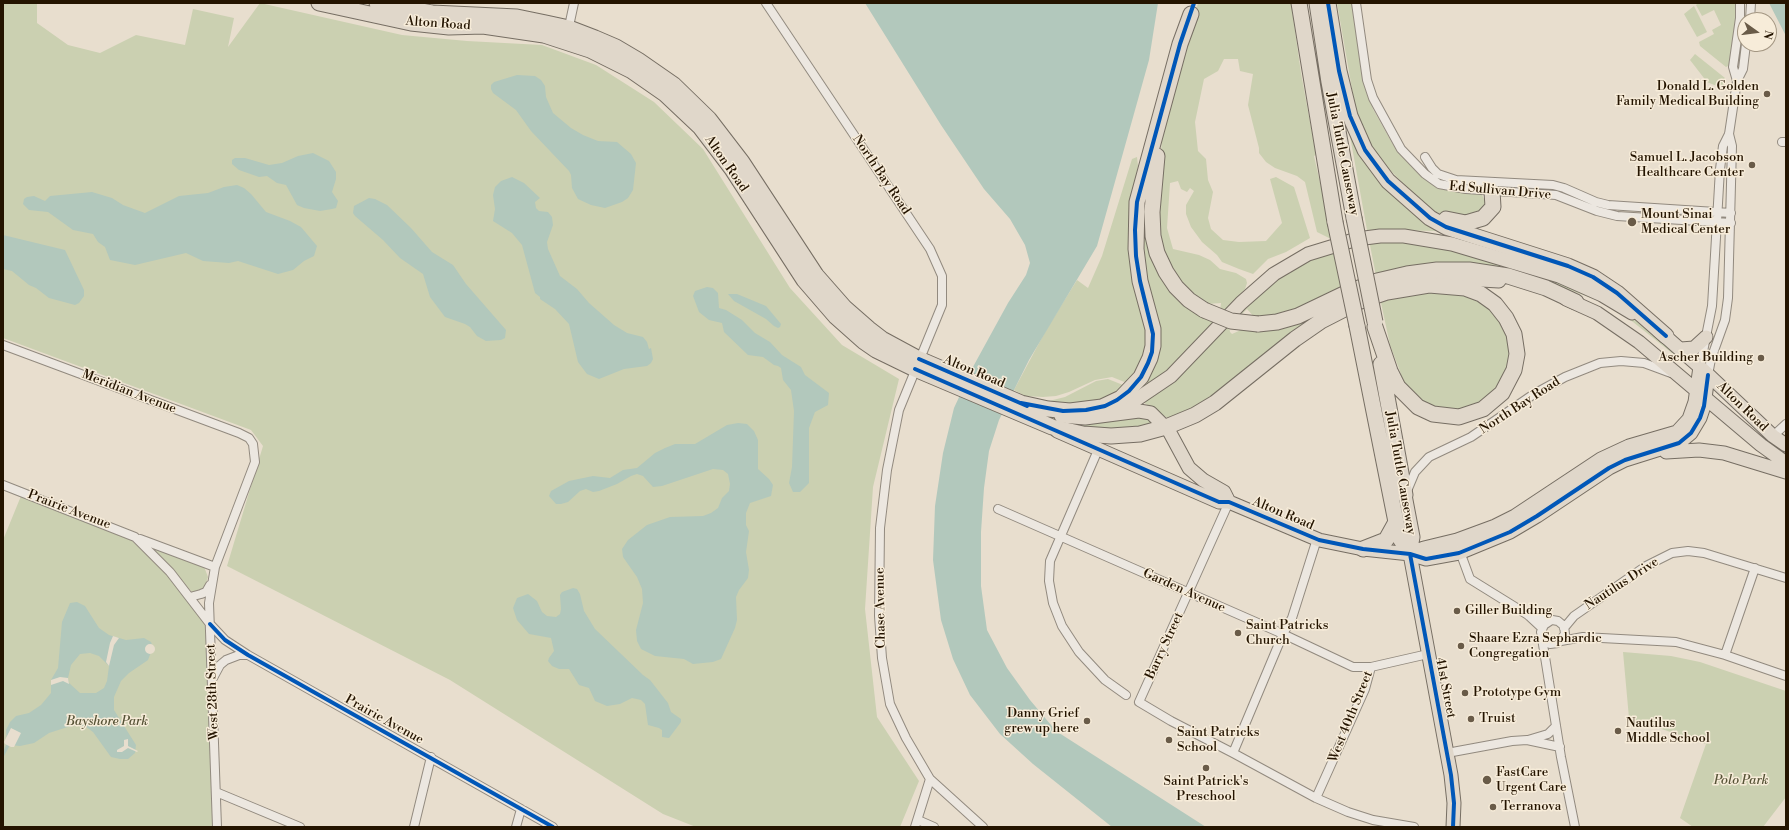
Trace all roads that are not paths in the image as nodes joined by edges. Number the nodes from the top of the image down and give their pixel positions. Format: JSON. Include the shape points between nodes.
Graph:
{"nodes":[{"id":1,"x":319,"y":3,"type":"edge"},
{"id":2,"x":377,"y":3,"type":"edge"},
{"id":3,"x":574,"y":3,"type":"edge"},
{"id":4,"x":766,"y":3,"type":"edge"},
{"id":5,"x":1299,"y":3,"type":"edge"},
{"id":6,"x":1317,"y":3,"type":"edge"},
{"id":7,"x":1328,"y":3,"type":"edge"},
{"id":8,"x":1356,"y":3,"type":"edge"},
{"id":9,"x":1192,"y":8,"type":"edge"},
{"id":10,"x":414,"y":12,"type":"edge"},
{"id":11,"x":567,"y":34,"type":"junction"},
{"id":12,"x":1737,"y":48,"type":"edge"},
{"id":13,"x":1745,"y":52,"type":"edge"},
{"id":14,"x":1737,"y":81,"type":"junction"},
{"id":15,"x":1729,"y":134,"type":"junction"},
{"id":16,"x":1426,"y":157,"type":"dead end"},
{"id":17,"x":1492,"y":191,"type":"junction"},
{"id":18,"x":1416,"y":205,"type":"junction"},
{"id":19,"x":1717,"y":212,"type":"junction"},
{"id":20,"x":1731,"y":213,"type":"junction"},
{"id":21,"x":1716,"y":222,"type":"junction"},
{"id":22,"x":1731,"y":223,"type":"junction"},
{"id":23,"x":1394,"y":290,"type":"junction"},
{"id":24,"x":1576,"y":302,"type":"junction"},
{"id":25,"x":1375,"y":324,"type":"junction"},
{"id":26,"x":1666,"y":336,"type":"junction"},
{"id":27,"x":1706,"y":338,"type":"junction"},
{"id":28,"x":3,"y":345,"type":"edge"},
{"id":29,"x":1680,"y":349,"type":"junction"},
{"id":30,"x":917,"y":364,"type":"junction"},
{"id":31,"x":1704,"y":371,"type":"junction"},
{"id":32,"x":1681,"y":377,"type":"junction"},
{"id":33,"x":1701,"y":394,"type":"junction"},
{"id":34,"x":1019,"y":408,"type":"junction"},
{"id":35,"x":1690,"y":415,"type":"junction"},
{"id":36,"x":1065,"y":416,"type":"junction"},
{"id":37,"x":1043,"y":424,"type":"junction"},
{"id":38,"x":1786,"y":424,"type":"edge"},
{"id":39,"x":1166,"y":427,"type":"junction"},
{"id":40,"x":1773,"y":436,"type":"junction"},
{"id":41,"x":253,"y":444,"type":"joint"},
{"id":42,"x":1786,"y":445,"type":"edge"},
{"id":43,"x":1098,"y":450,"type":"junction"},
{"id":44,"x":1644,"y":454,"type":"junction"},
{"id":45,"x":1786,"y":463,"type":"edge"},
{"id":46,"x":1786,"y":472,"type":"edge"},
{"id":47,"x":3,"y":485,"type":"edge"},
{"id":48,"x":1405,"y":495,"type":"junction"},
{"id":49,"x":1229,"y":502,"type":"junction"},
{"id":50,"x":998,"y":509,"type":"dead end"},
{"id":51,"x":1396,"y":522,"type":"junction"},
{"id":52,"x":1060,"y":536,"type":"junction"},
{"id":53,"x":135,"y":537,"type":"junction"},
{"id":54,"x":1317,"y":539,"type":"junction"},
{"id":55,"x":1458,"y":546,"type":"junction"},
{"id":56,"x":1364,"y":549,"type":"junction"},
{"id":57,"x":1410,"y":554,"type":"junction"},
{"id":58,"x":215,"y":567,"type":"junction"},
{"id":59,"x":1755,"y":568,"type":"junction"},
{"id":60,"x":1786,"y":578,"type":"edge"},
{"id":61,"x":211,"y":585,"type":"junction"},
{"id":62,"x":1189,"y":593,"type":"junction"},
{"id":63,"x":190,"y":597,"type":"junction"},
{"id":64,"x":1528,"y":616,"type":"junction"},
{"id":65,"x":1574,"y":616,"type":"junction"},
{"id":66,"x":1554,"y":621,"type":"junction"},
{"id":67,"x":210,"y":624,"type":"junction"},
{"id":68,"x":1542,"y":628,"type":"junction"},
{"id":69,"x":1565,"y":629,"type":"junction"},
{"id":70,"x":1283,"y":634,"type":"junction"},
{"id":71,"x":1583,"y":637,"type":"junction"},
{"id":72,"x":1544,"y":639,"type":"junction"},
{"id":73,"x":1558,"y":642,"type":"junction"},
{"id":74,"x":1428,"y":654,"type":"junction"},
{"id":75,"x":248,"y":655,"type":"junction"},
{"id":76,"x":1725,"y":655,"type":"junction"},
{"id":77,"x":1545,"y":660,"type":"junction"},
{"id":78,"x":1371,"y":666,"type":"junction"},
{"id":79,"x":1786,"y":676,"type":"edge"},
{"id":80,"x":212,"y":679,"type":"junction"},
{"id":81,"x":1126,"y":695,"type":"dead end"},
{"id":82,"x":1556,"y":726,"type":"junction"},
{"id":83,"x":1527,"y":740,"type":"junction"},
{"id":84,"x":1560,"y":748,"type":"junction"},
{"id":85,"x":1234,"y":753,"type":"junction"},
{"id":86,"x":1447,"y":753,"type":"junction"},
{"id":87,"x":432,"y":757,"type":"junction"},
{"id":88,"x":930,"y":779,"type":"junction"},
{"id":89,"x":216,"y":792,"type":"junction"},
{"id":90,"x":1316,"y":798,"type":"junction"},
{"id":91,"x":521,"y":809,"type":"junction"},
{"id":92,"x":917,"y":823,"type":"edge"},
{"id":93,"x":217,"y":827,"type":"edge"},
{"id":94,"x":300,"y":827,"type":"edge"},
{"id":95,"x":414,"y":827,"type":"edge"},
{"id":96,"x":516,"y":827,"type":"edge"},
{"id":97,"x":553,"y":827,"type":"edge"},
{"id":98,"x":934,"y":827,"type":"edge"},
{"id":99,"x":983,"y":827,"type":"edge"},
{"id":100,"x":1414,"y":827,"type":"edge"},
{"id":101,"x":1453,"y":827,"type":"edge"},
{"id":102,"x":1575,"y":827,"type":"edge"}],
"edges":[{"from":1,"to":10,"type":"highway","name":"Alton Road"},
{"from":2,"to":10,"type":"highway","name":"Alton Road"},
{"from":3,"to":11,"type":"street"},
{"from":4,"to":30,"type":"street","name":"North Bay Road","via":[[930,249],[942,276],[942,305]]},
{"from":5,"to":51,"type":"highway","name":"Julia Tuttle Causeway","bridge":true,"via":[[1335,222]]},
{"from":6,"to":25,"type":"highway","name":"Julia Tuttle Causeway","bridge":true,"via":[[1324,55]]},
{"from":7,"to":18,"type":"highway","via":[[1341,79],[1350,116],[1359,139],[1380,171]]},
{"from":8,"to":17,"type":"street","name":"Ed Sullivan Drive","via":[[1370,89],[1377,107],[1401,149],[1438,184]]},
{"from":9,"to":24,"type":"highway","bridge":true,"via":[[1157,157],[1152,226],[1157,253],[1171,280],[1189,300],[1231,322],[1277,322],[1298,316],[1377,281],[1437,270],[1469,270],[1508,276],[1546,288]]},
{"from":9,"to":34,"type":"highway","via":[[1137,202],[1136,256],[1153,329],[1148,363],[1141,377],[1129,391],[1105,406],[1070,411]]},
{"from":10,"to":11,"type":"highway","name":"Alton Road","via":[[449,27],[483,26]]},
{"from":11,"to":30,"type":"highway","name":"Alton Road","via":[[616,47],[674,85],[709,119],[742,162],[816,275],[845,308]]},
{"from":12,"to":14,"type":"street","via":[[1733,67]]},
{"from":13,"to":14,"type":"street","via":[[1743,69]]},
{"from":14,"to":15,"type":"street"},
{"from":15,"to":19,"type":"street","via":[[1723,146]]},
{"from":15,"to":20,"type":"street","via":[[1732,146]]},
{"from":16,"to":19,"type":"street","name":"Ed Sullivan Drive","via":[[1438,174],[1456,180],[1553,186],[1608,204]]},
{"from":17,"to":18,"type":"highway","via":[[1491,210],[1483,218],[1472,222],[1444,219]]},
{"from":17,"to":21,"type":"street","name":"Ed Sullivan Drive","via":[[1556,195],[1616,216]]},
{"from":18,"to":26,"type":"highway","via":[[1430,218],[1446,227],[1568,266],[1593,277],[1617,292]]},
{"from":19,"to":20,"type":"street","name":"Ed Sullivan Drive"},
{"from":19,"to":21,"type":"street"},
{"from":20,"to":22,"type":"street"},
{"from":21,"to":22,"type":"street","name":"Ed Sullivan Drive"},
{"from":21,"to":27,"type":"street","via":[[1712,306]]},
{"from":22,"to":31,"type":"street","via":[[1727,310],[1711,359]]},
{"from":23,"to":24,"type":"main road","name":"Alton Road","via":[[1414,283],[1440,280],[1484,280],[1520,285]]},
{"from":23,"to":25,"type":"highway","via":[[1448,286],[1465,288],[1488,299],[1506,318],[1514,334],[1517,354],[1511,378],[1502,392],[1483,409],[1459,417],[1433,414],[1418,407],[1398,387],[1390,371]]},
{"from":23,"to":39,"type":"highway","via":[[1358,302],[1321,321],[1290,342],[1215,403]]},
{"from":24,"to":32,"type":"main road","name":"Alton Road","via":[[1629,334]]},
{"from":25,"to":48,"type":"highway","name":"Julia Tuttle Causeway"},
{"from":26,"to":29,"type":"main road","name":"Alton Road"},
{"from":26,"to":36,"type":"main road","name":"Alton Road","via":[[1602,295],[1545,271],[1431,240],[1392,236],[1362,238],[1300,257],[1274,274],[1253,291],[1171,376],[1143,396],[1101,412]]},
{"from":27,"to":29,"type":"main road","via":[[1694,348]]},
{"from":27,"to":31,"type":"street"},
{"from":28,"to":41,"type":"street","name":"Meridian Avenue","via":[[239,434]]},
{"from":29,"to":31,"type":"main road","name":"Alton Road"},
{"from":30,"to":34,"type":"highway","name":"Alton Road"},
{"from":30,"to":88,"type":"street","name":"Chase Avenue","via":[[899,410],[887,470],[880,528],[879,616],[882,658],[890,704]]},
{"from":31,"to":33,"type":"main road"},
{"from":31,"to":40,"type":"main road","name":"Alton Road"},
{"from":32,"to":33,"type":"main road","name":"Alton Road"},
{"from":32,"to":35,"type":"main road","via":[[1689,396]]},
{"from":32,"to":48,"type":"street","name":"North Bay Road","via":[[1644,363],[1625,361],[1600,363],[1565,377],[1534,394],[1475,435],[1426,459],[1415,472]]},
{"from":33,"to":35,"type":"main road","name":"Alton Road"},
{"from":33,"to":44,"type":"main road","via":[[1700,418],[1688,436],[1677,444]]},
{"from":33,"to":45,"type":"main road","name":"Alton Road"},
{"from":34,"to":36,"type":"main road","name":"Alton Road"},
{"from":34,"to":37,"type":"highway","name":"Alton Road"},
{"from":35,"to":55,"type":"main road","name":"Alton Road","via":[[1680,430],[1607,455],[1515,516]]},
{"from":36,"to":39,"type":"main road","name":"Alton Road","via":[[1089,418],[1142,411],[1154,414]]},
{"from":37,"to":39,"type":"highway","via":[[1071,432],[1100,436],[1140,434]]},
{"from":37,"to":43,"type":"main road","name":"Alton Road"},
{"from":38,"to":40,"type":"street"},
{"from":39,"to":49,"type":"main road","name":"Alton Road","via":[[1189,468],[1224,492]]},
{"from":40,"to":42,"type":"main road","name":"Alton Road"},
{"from":41,"to":58,"type":"street","name":"West 28th Street","via":[[254,462]]},
{"from":43,"to":49,"type":"main road","name":"Alton Road","via":[[1218,502]]},
{"from":43,"to":52,"type":"street"},
{"from":44,"to":46,"type":"main road","via":[[1682,450],[1712,452],[1735,456]]},
{"from":44,"to":55,"type":"main road","name":"Alton Road","via":[[1625,460],[1598,474],[1510,532],[1480,546]]},
{"from":47,"to":53,"type":"street","name":"Prairie Avenue"},
{"from":48,"to":57,"type":"main road","name":"Julia Tuttle Causeway","via":[[1413,537]]},
{"from":49,"to":54,"type":"main road","name":"Alton Road"},
{"from":49,"to":62,"type":"street","name":"Barry Street"},
{"from":50,"to":52,"type":"street","name":"Garden Avenue"},
{"from":51,"to":56,"type":"highway","via":[[1386,540]]},
{"from":51,"to":57,"type":"highway","name":"Julia Tuttle Causeway","via":[[1399,537]]},
{"from":52,"to":62,"type":"street","name":"Garden Avenue"},
{"from":52,"to":81,"type":"street","via":[[1050,561],[1049,581],[1053,603],[1062,626],[1079,652],[1105,680]]},
{"from":53,"to":58,"type":"street","name":"Prairie Avenue"},
{"from":53,"to":63,"type":"street","name":"Prairie Avenue","via":[[170,572]]},
{"from":54,"to":56,"type":"main road","name":"Alton Road"},
{"from":54,"to":70,"type":"street","via":[[1292,618]]},
{"from":55,"to":57,"type":"main road","name":"Alton Road","via":[[1426,559]]},
{"from":55,"to":64,"type":"street","via":[[1470,579]]},
{"from":56,"to":57,"type":"main road","name":"Alton Road"},
{"from":57,"to":74,"type":"main road","name":"41st Street"},
{"from":58,"to":61,"type":"street","name":"West 28th Street"},
{"from":59,"to":60,"type":"street","name":"Nautilus Drive"},
{"from":59,"to":65,"type":"street","name":"Nautilus Drive","via":[[1704,552],[1672,553],[1646,566]]},
{"from":59,"to":76,"type":"street"},
{"from":61,"to":63,"type":"street","via":[[206,592]]},
{"from":61,"to":67,"type":"street","name":"West 28th Street"},
{"from":62,"to":70,"type":"street","name":"Garden Avenue"},
{"from":62,"to":85,"type":"street","name":"Barry Street","via":[[1139,702]]},
{"from":63,"to":67,"type":"street","name":"Prairie Avenue"},
{"from":64,"to":66,"type":"street"},
{"from":64,"to":68,"type":"street"},
{"from":65,"to":66,"type":"street"},
{"from":65,"to":69,"type":"street"},
{"from":66,"to":68,"type":"street"},
{"from":66,"to":69,"type":"street"},
{"from":67,"to":75,"type":"street","name":"Prairie Avenue","via":[[225,640]]},
{"from":67,"to":80,"type":"street","name":"West 28th Street"},
{"from":68,"to":72,"type":"street"},
{"from":69,"to":71,"type":"street"},
{"from":69,"to":73,"type":"street"},
{"from":70,"to":78,"type":"street","name":"Garden Avenue","via":[[1352,667]]},
{"from":70,"to":85,"type":"street"},
{"from":71,"to":73,"type":"street"},
{"from":71,"to":76,"type":"street","via":[[1676,642]]},
{"from":72,"to":73,"type":"street"},
{"from":72,"to":77,"type":"street"},
{"from":73,"to":77,"type":"street"},
{"from":74,"to":78,"type":"street","name":"West 40th Street"},
{"from":74,"to":86,"type":"main road","name":"41st Street"},
{"from":75,"to":80,"type":"street","via":[[226,660]]},
{"from":75,"to":87,"type":"street","name":"Prairie Avenue"},
{"from":76,"to":79,"type":"street"},
{"from":77,"to":82,"type":"street"},
{"from":78,"to":90,"type":"street","name":"West 40th Street","via":[[1365,689]]},
{"from":80,"to":89,"type":"street","name":"West 28th Street"},
{"from":82,"to":83,"type":"street","via":[[1548,734]]},
{"from":82,"to":84,"type":"street"},
{"from":83,"to":84,"type":"street"},
{"from":83,"to":86,"type":"street","via":[[1512,740]]},
{"from":84,"to":102,"type":"street"},
{"from":85,"to":90,"type":"street"},
{"from":86,"to":101,"type":"main road","name":"41st Street","via":[[1453,791]]},
{"from":87,"to":91,"type":"street","name":"Prairie Avenue"},
{"from":87,"to":95,"type":"street"},
{"from":88,"to":92,"type":"street"},
{"from":88,"to":99,"type":"street","name":"Chase Avenue"},
{"from":89,"to":93,"type":"street","name":"West 28th Street"},
{"from":89,"to":94,"type":"street"},
{"from":90,"to":100,"type":"street","via":[[1374,820]]},
{"from":91,"to":96,"type":"street"},
{"from":91,"to":97,"type":"street","name":"Prairie Avenue"},
{"from":92,"to":98,"type":"street"}]}
